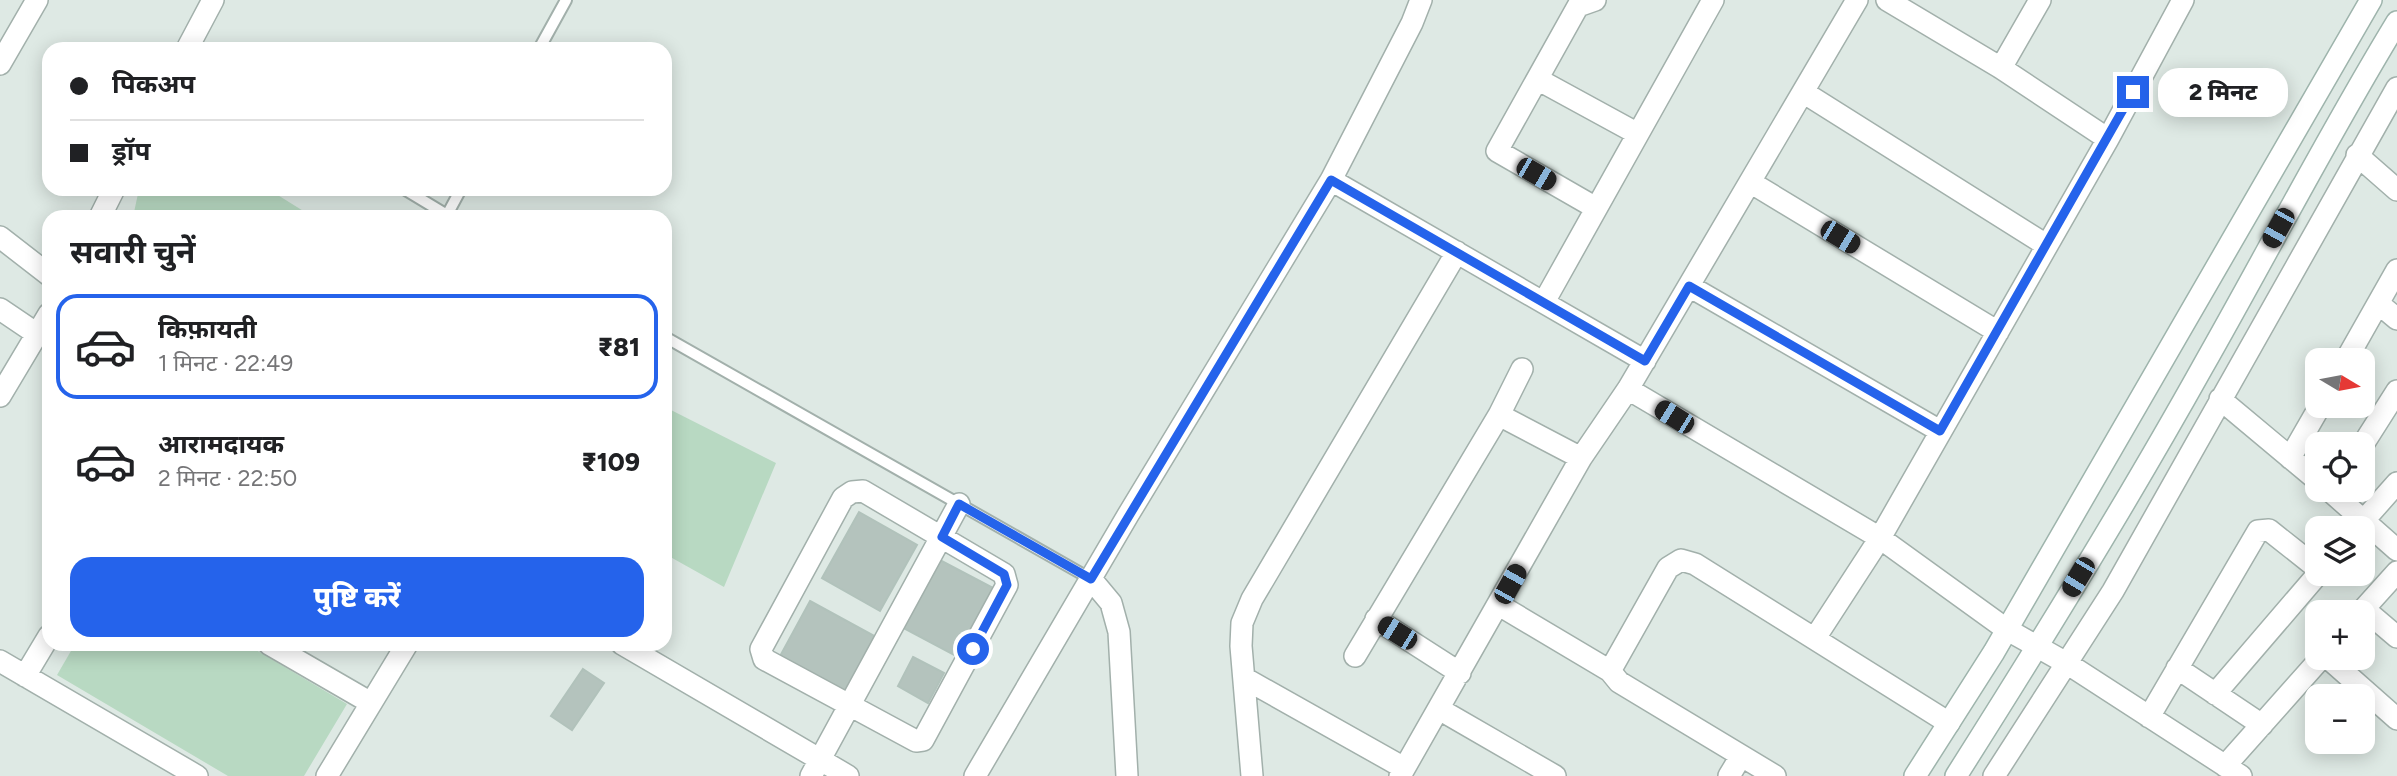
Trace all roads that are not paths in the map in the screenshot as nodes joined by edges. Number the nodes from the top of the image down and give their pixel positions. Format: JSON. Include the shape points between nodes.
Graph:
{"nodes":[{"id":1,"x":37,"y":0,"type":"edge"},
{"id":2,"x":213,"y":0,"type":"edge"},
{"id":3,"x":566,"y":0,"type":"edge"},
{"id":4,"x":1421,"y":0,"type":"edge"},
{"id":5,"x":1713,"y":0,"type":"edge"},
{"id":6,"x":1857,"y":0,"type":"edge"},
{"id":7,"x":1887,"y":0,"type":"edge"},
{"id":8,"x":2040,"y":0,"type":"edge"},
{"id":9,"x":2183,"y":0,"type":"edge"},
{"id":10,"x":2371,"y":0,"type":"edge"},
{"id":11,"x":1583,"y":2,"type":"edge"},
{"id":12,"x":2397,"y":22,"type":"edge"},
{"id":13,"x":191,"y":42,"type":"edge"},
{"id":14,"x":543,"y":42,"type":"edge"},
{"id":15,"x":0,"y":64,"type":"edge"},
{"id":16,"x":2001,"y":68,"type":"junction"},
{"id":17,"x":1539,"y":80,"type":"junction"},
{"id":18,"x":2397,"y":88,"type":"edge"},
{"id":19,"x":1803,"y":92,"type":"junction"},
{"id":20,"x":1638,"y":134,"type":"junction"},
{"id":21,"x":2108,"y":139,"type":"junction"},
{"id":22,"x":2357,"y":155,"type":"junction"},
{"id":23,"x":1331,"y":180,"type":"junction"},
{"id":24,"x":1750,"y":182,"type":"junction"},
{"id":25,"x":2397,"y":190,"type":"edge"},
{"id":26,"x":415,"y":196,"type":"edge"},
{"id":27,"x":1596,"y":208,"type":"junction"},
{"id":28,"x":438,"y":210,"type":"edge"},
{"id":29,"x":0,"y":237,"type":"edge"},
{"id":30,"x":2046,"y":245,"type":"junction"},
{"id":31,"x":1457,"y":252,"type":"junction"},
{"id":32,"x":42,"y":270,"type":"edge"},
{"id":33,"x":2397,"y":270,"type":"edge"},
{"id":34,"x":1689,"y":286,"type":"junction"},
{"id":35,"x":1544,"y":302,"type":"junction"},
{"id":36,"x":2379,"y":304,"type":"junction"},
{"id":37,"x":0,"y":309,"type":"edge"},
{"id":38,"x":2397,"y":319,"type":"edge"},
{"id":39,"x":42,"y":326,"type":"edge"},
{"id":40,"x":1998,"y":332,"type":"junction"},
{"id":41,"x":37,"y":334,"type":"junction"},
{"id":42,"x":672,"y":341,"type":"edge"},
{"id":43,"x":2353,"y":348,"type":"edge"},
{"id":44,"x":1645,"y":361,"type":"junction"},
{"id":45,"x":1522,"y":369,"type":"dead end"},
{"id":46,"x":1628,"y":389,"type":"junction"},
{"id":47,"x":0,"y":396,"type":"edge"},
{"id":48,"x":2396,"y":396,"type":"edge"},
{"id":49,"x":2220,"y":399,"type":"junction"},
{"id":50,"x":1499,"y":415,"type":"junction"},
{"id":51,"x":2313,"y":418,"type":"edge"},
{"id":52,"x":1940,"y":431,"type":"junction"},
{"id":53,"x":2372,"y":432,"type":"edge"},
{"id":54,"x":1581,"y":458,"type":"junction"},
{"id":55,"x":2290,"y":458,"type":"junction"},
{"id":56,"x":2305,"y":470,"type":"edge"},
{"id":57,"x":2397,"y":484,"type":"edge"},
{"id":58,"x":2340,"y":502,"type":"edge"},
{"id":59,"x":959,"y":504,"type":"junction"},
{"id":60,"x":2353,"y":516,"type":"edge"},
{"id":61,"x":2367,"y":516,"type":"edge"},
{"id":62,"x":2375,"y":535,"type":"edge"},
{"id":63,"x":942,"y":537,"type":"junction"},
{"id":64,"x":1880,"y":538,"type":"junction"},
{"id":65,"x":2397,"y":550,"type":"edge"},
{"id":66,"x":2305,"y":558,"type":"edge"},
{"id":67,"x":2397,"y":572,"type":"edge"},
{"id":68,"x":1091,"y":579,"type":"junction"},
{"id":69,"x":2308,"y":586,"type":"edge"},
{"id":70,"x":2373,"y":600,"type":"edge"},
{"id":71,"x":1499,"y":605,"type":"junction"},
{"id":72,"x":1376,"y":620,"type":"junction"},
{"id":73,"x":2375,"y":620,"type":"edge"},
{"id":74,"x":2007,"y":629,"type":"junction"},
{"id":75,"x":2397,"y":637,"type":"edge"},
{"id":76,"x":1815,"y":638,"type":"junction"},
{"id":77,"x":2036,"y":646,"type":"junction"},
{"id":78,"x":42,"y":648,"type":"edge"},
{"id":79,"x":281,"y":651,"type":"edge"},
{"id":80,"x":403,"y":651,"type":"edge"},
{"id":81,"x":633,"y":651,"type":"edge"},
{"id":82,"x":1355,"y":656,"type":"dead end"},
{"id":83,"x":0,"y":661,"type":"edge"},
{"id":84,"x":2068,"y":664,"type":"junction"},
{"id":85,"x":2177,"y":668,"type":"junction"},
{"id":86,"x":2310,"y":670,"type":"edge"},
{"id":87,"x":2342,"y":670,"type":"edge"},
{"id":88,"x":1610,"y":671,"type":"junction"},
{"id":89,"x":1460,"y":673,"type":"junction"},
{"id":90,"x":25,"y":676,"type":"junction"},
{"id":91,"x":1244,"y":678,"type":"junction"},
{"id":92,"x":2216,"y":694,"type":"junction"},
{"id":93,"x":371,"y":703,"type":"junction"},
{"id":94,"x":850,"y":705,"type":"junction"},
{"id":95,"x":1439,"y":709,"type":"junction"},
{"id":96,"x":2149,"y":717,"type":"junction"},
{"id":97,"x":2397,"y":719,"type":"edge"},
{"id":98,"x":1949,"y":723,"type":"junction"},
{"id":99,"x":2262,"y":725,"type":"junction"},
{"id":100,"x":1741,"y":756,"type":"junction"},
{"id":101,"x":815,"y":769,"type":"edge"},
{"id":102,"x":2233,"y":771,"type":"edge"},
{"id":103,"x":1402,"y":772,"type":"edge"},
{"id":104,"x":197,"y":776,"type":"edge"},
{"id":105,"x":327,"y":776,"type":"edge"},
{"id":106,"x":848,"y":776,"type":"edge"},
{"id":107,"x":975,"y":776,"type":"edge"},
{"id":108,"x":1127,"y":776,"type":"edge"},
{"id":109,"x":1252,"y":776,"type":"edge"},
{"id":110,"x":1555,"y":776,"type":"edge"},
{"id":111,"x":1729,"y":776,"type":"edge"},
{"id":112,"x":1775,"y":776,"type":"edge"},
{"id":113,"x":1915,"y":776,"type":"edge"},
{"id":114,"x":1955,"y":776,"type":"edge"},
{"id":115,"x":1994,"y":776,"type":"edge"}],
"edges":[{"from":1,"to":15,"type":"street"},
{"from":2,"to":13,"type":"street"},
{"from":3,"to":14,"type":"lane"},
{"from":4,"to":23,"type":"street"},
{"from":5,"to":20,"type":"street"},
{"from":6,"to":19,"type":"street"},
{"from":7,"to":16,"type":"street"},
{"from":8,"to":16,"type":"street"},
{"from":9,"to":21,"type":"street"},
{"from":10,"to":74,"type":"street"},
{"from":11,"to":17,"type":"street"},
{"from":12,"to":77,"type":"street","via":[[2202,369]]},
{"from":16,"to":21,"type":"street"},
{"from":17,"to":20,"type":"street"},
{"from":17,"to":27,"type":"street","via":[[1497,151]]},
{"from":18,"to":22,"type":"street"},
{"from":19,"to":24,"type":"street"},
{"from":19,"to":30,"type":"street"},
{"from":20,"to":27,"type":"street"},
{"from":21,"to":30,"type":"street"},
{"from":22,"to":25,"type":"street"},
{"from":22,"to":49,"type":"street"},
{"from":23,"to":31,"type":"street"},
{"from":23,"to":68,"type":"street"},
{"from":24,"to":34,"type":"street"},
{"from":24,"to":40,"type":"street"},
{"from":26,"to":28,"type":"lane"},
{"from":27,"to":35,"type":"street"},
{"from":29,"to":32,"type":"street"},
{"from":30,"to":40,"type":"street"},
{"from":31,"to":35,"type":"street"},
{"from":31,"to":91,"type":"street","via":[[1252,599],[1242,622]]},
{"from":33,"to":36,"type":"street"},
{"from":34,"to":44,"type":"street"},
{"from":34,"to":52,"type":"street"},
{"from":35,"to":44,"type":"street"},
{"from":36,"to":38,"type":"street"},
{"from":36,"to":43,"type":"street"},
{"from":37,"to":41,"type":"street"},
{"from":39,"to":41,"type":"street"},
{"from":40,"to":52,"type":"street"},
{"from":41,"to":47,"type":"street"},
{"from":42,"to":59,"type":"lane"},
{"from":44,"to":46,"type":"street"},
{"from":45,"to":50,"type":"street"},
{"from":46,"to":54,"type":"street"},
{"from":46,"to":64,"type":"street"},
{"from":48,"to":53,"type":"street"},
{"from":49,"to":55,"type":"street"},
{"from":49,"to":84,"type":"street"},
{"from":50,"to":54,"type":"street"},
{"from":50,"to":72,"type":"street"},
{"from":51,"to":55,"type":"street"},
{"from":52,"to":64,"type":"street"},
{"from":54,"to":71,"type":"street"},
{"from":55,"to":56,"type":"street"},
{"from":57,"to":61,"type":"street"},
{"from":58,"to":60,"type":"street"},
{"from":59,"to":63,"type":"street"},
{"from":59,"to":68,"type":"lane"},
{"from":62,"to":65,"type":"street"},
{"from":63,"to":94,"type":"street"},
{"from":63,"to":94,"type":"street","via":[[1004,574],[1007,585],[928,733],[916,741]]},
{"from":63,"to":94,"type":"street","via":[[863,491],[852,492],[843,498],[765,638],[764,659]]},
{"from":64,"to":74,"type":"street"},
{"from":64,"to":76,"type":"street"},
{"from":66,"to":85,"type":"street","via":[[2269,530],[2258,531]]},
{"from":67,"to":70,"type":"street"},
{"from":68,"to":107,"type":"street"},
{"from":68,"to":108,"type":"street","via":[[1111,603],[1119,632]]},
{"from":69,"to":92,"type":"street"},
{"from":71,"to":88,"type":"street"},
{"from":71,"to":89,"type":"street"},
{"from":72,"to":82,"type":"street"},
{"from":72,"to":89,"type":"street"},
{"from":73,"to":75,"type":"street"},
{"from":74,"to":77,"type":"street"},
{"from":74,"to":98,"type":"street"},
{"from":76,"to":88,"type":"street","via":[[1695,564],[1681,560],[1668,568]]},
{"from":76,"to":98,"type":"street"},
{"from":77,"to":84,"type":"street"},
{"from":77,"to":114,"type":"street"},
{"from":78,"to":90,"type":"street"},
{"from":79,"to":93,"type":"street"},
{"from":80,"to":93,"type":"street"},
{"from":81,"to":101,"type":"street"},
{"from":83,"to":90,"type":"street"},
{"from":84,"to":96,"type":"street"},
{"from":84,"to":115,"type":"street"},
{"from":85,"to":92,"type":"street"},
{"from":85,"to":96,"type":"street"},
{"from":86,"to":99,"type":"street"},
{"from":87,"to":97,"type":"street"},
{"from":88,"to":100,"type":"street","via":[[1619,682]]},
{"from":89,"to":95,"type":"street"},
{"from":90,"to":104,"type":"street"},
{"from":91,"to":103,"type":"street"},
{"from":91,"to":109,"type":"street"},
{"from":92,"to":99,"type":"street"},
{"from":93,"to":105,"type":"street"},
{"from":94,"to":101,"type":"street"},
{"from":95,"to":103,"type":"street"},
{"from":95,"to":110,"type":"street"},
{"from":96,"to":102,"type":"street"},
{"from":98,"to":113,"type":"street"},
{"from":99,"to":102,"type":"street"},
{"from":100,"to":111,"type":"street"},
{"from":100,"to":112,"type":"street"},
{"from":101,"to":106,"type":"street"}]}
